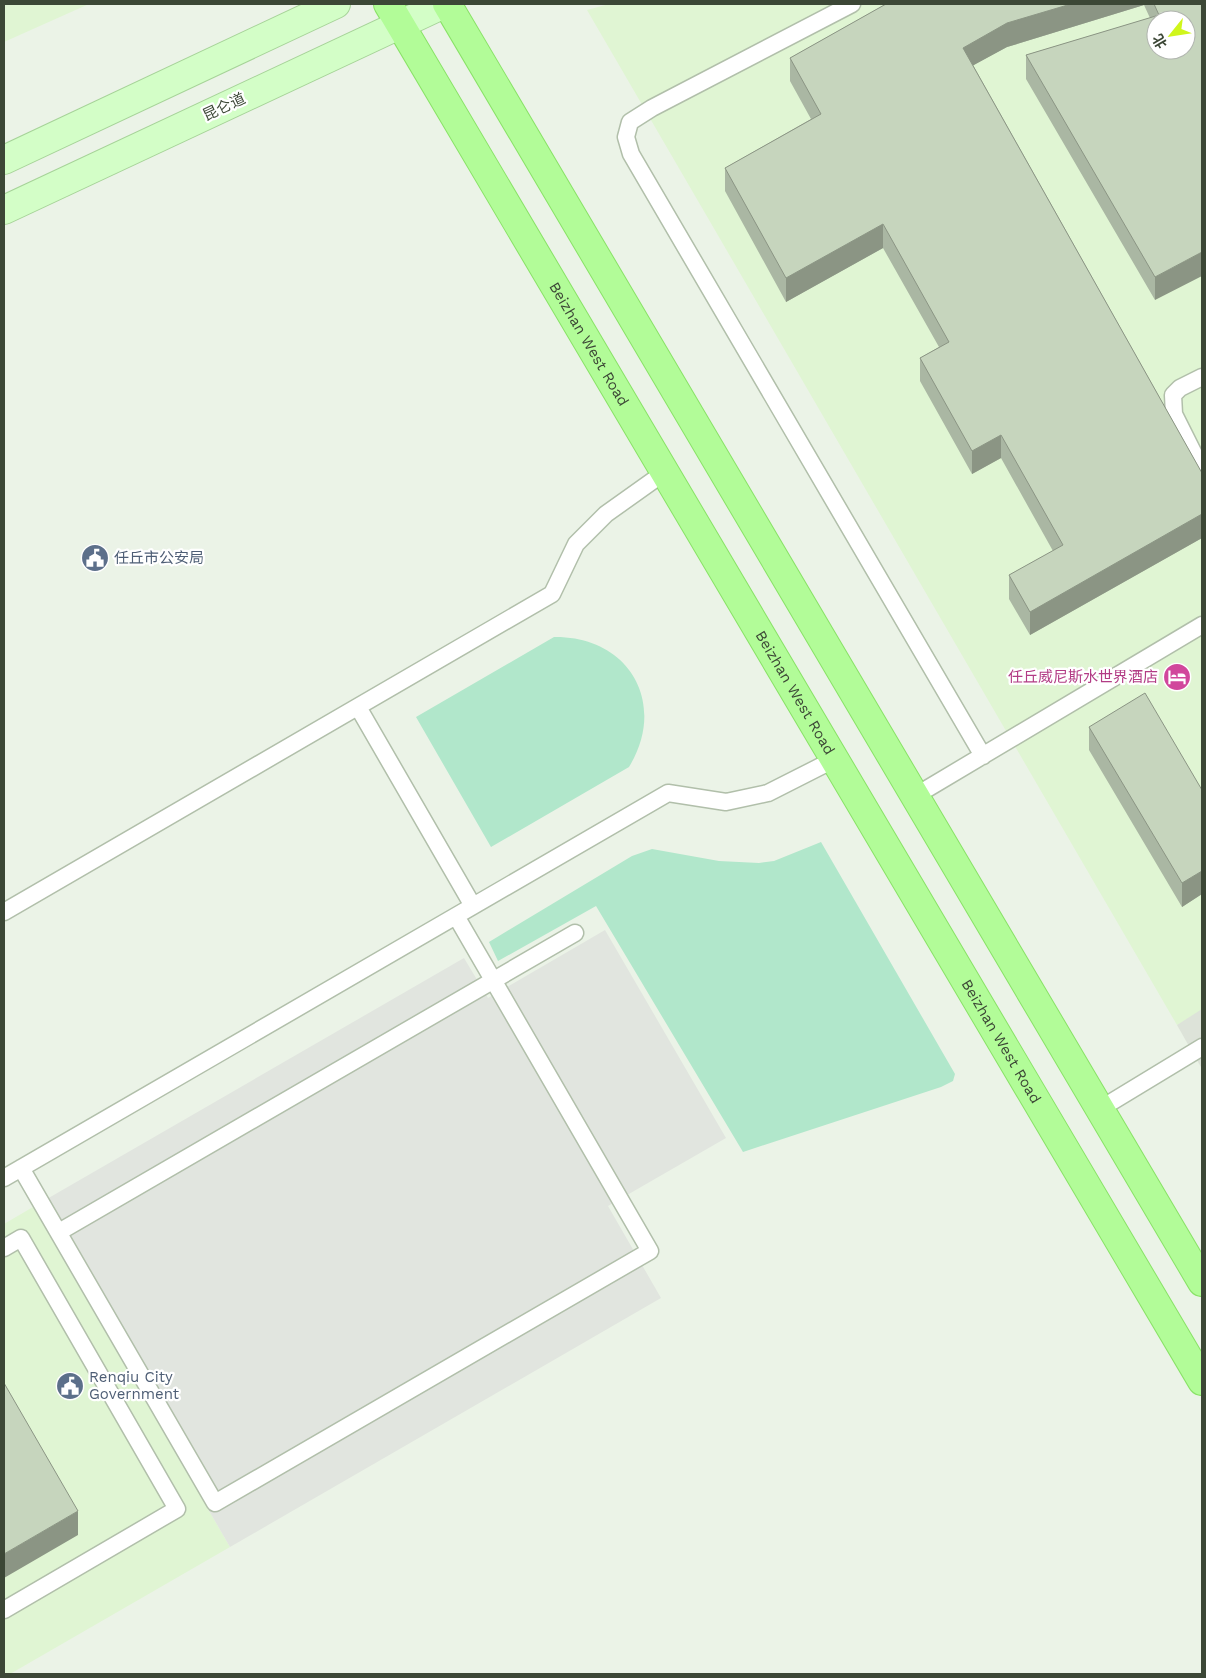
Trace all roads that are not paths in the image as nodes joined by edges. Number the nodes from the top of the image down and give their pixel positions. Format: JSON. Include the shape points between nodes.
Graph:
{"nodes":[{"id":1,"x":336,"y":4,"type":"edge"},
{"id":2,"x":445,"y":4,"type":"edge"},
{"id":3,"x":852,"y":4,"type":"edge"},
{"id":4,"x":394,"y":14,"type":"edge"},
{"id":5,"x":4,"y":160,"type":"edge"},
{"id":6,"x":4,"y":210,"type":"edge"},
{"id":7,"x":1202,"y":377,"type":"edge"},
{"id":8,"x":1202,"y":470,"type":"edge"},
{"id":9,"x":665,"y":472,"type":"junction"},
{"id":10,"x":1202,"y":625,"type":"edge"},
{"id":11,"x":358,"y":707,"type":"junction"},
{"id":12,"x":982,"y":756,"type":"junction"},
{"id":13,"x":835,"y":759,"type":"junction"},
{"id":14,"x":915,"y":796,"type":"junction"},
{"id":15,"x":473,"y":906,"type":"junction"},
{"id":16,"x":4,"y":912,"type":"edge"},
{"id":17,"x":456,"y":916,"type":"junction"},
{"id":18,"x":575,"y":933,"type":"dead end"},
{"id":19,"x":494,"y":980,"type":"junction"},
{"id":20,"x":1202,"y":1047,"type":"edge"},
{"id":21,"x":1100,"y":1108,"type":"junction"},
{"id":22,"x":21,"y":1168,"type":"junction"},
{"id":23,"x":4,"y":1178,"type":"edge"},
{"id":24,"x":59,"y":1232,"type":"junction"},
{"id":25,"x":4,"y":1248,"type":"edge"},
{"id":26,"x":1202,"y":1282,"type":"edge"},
{"id":27,"x":1202,"y":1381,"type":"edge"},
{"id":28,"x":4,"y":1610,"type":"edge"}],
"edges":[{"from":1,"to":5,"type":"main road"},
{"from":2,"to":4,"type":"main road","name":"昆仑道"},
{"from":2,"to":14,"type":"main road"},
{"from":3,"to":12,"type":"lane","via":[[652,108],[630,122],[626,137],[632,154]]},
{"from":4,"to":6,"type":"main road","name":"昆仑道"},
{"from":4,"to":9,"type":"main road","name":"Beizhan West Road"},
{"from":7,"to":8,"type":"lane","via":[[1173,395],[1174,414]]},
{"from":9,"to":11,"type":"lane","via":[[606,514],[576,544],[552,594]]},
{"from":9,"to":13,"type":"main road","name":"Beizhan West Road"},
{"from":10,"to":12,"type":"lane"},
{"from":11,"to":15,"type":"lane"},
{"from":11,"to":16,"type":"lane"},
{"from":12,"to":14,"type":"lane"},
{"from":13,"to":15,"type":"lane","via":[[768,793],[726,802],[668,793]]},
{"from":13,"to":27,"type":"main road","name":"Beizhan West Road"},
{"from":14,"to":21,"type":"main road"},
{"from":15,"to":17,"type":"lane"},
{"from":17,"to":19,"type":"lane"},
{"from":17,"to":22,"type":"lane"},
{"from":18,"to":19,"type":"lane"},
{"from":19,"to":24,"type":"lane"},
{"from":19,"to":24,"type":"lane","via":[[650,1250],[474,1353],[215,1503]]},
{"from":20,"to":21,"type":"lane"},
{"from":21,"to":26,"type":"main road"},
{"from":22,"to":23,"type":"lane"},
{"from":22,"to":24,"type":"lane"},
{"from":25,"to":28,"type":"lane","via":[[21,1238],[177,1509]]}]}
